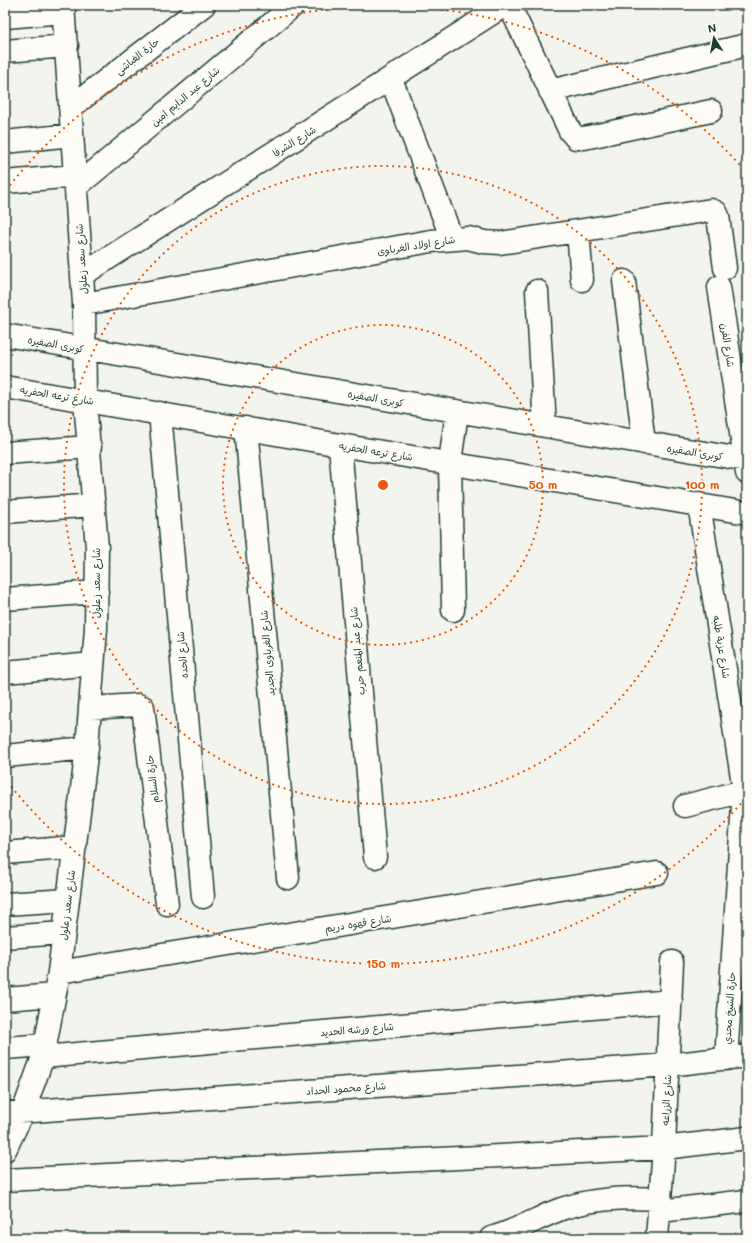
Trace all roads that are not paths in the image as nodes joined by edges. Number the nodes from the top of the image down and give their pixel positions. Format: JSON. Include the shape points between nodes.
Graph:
{"nodes":[{"id":1,"x":204,"y":5,"type":"edge"},
{"id":2,"x":294,"y":5,"type":"edge"},
{"id":3,"x":505,"y":5,"type":"edge"},
{"id":4,"x":509,"y":5,"type":"edge"},
{"id":5,"x":63,"y":9,"type":"edge"},
{"id":6,"x":5,"y":17,"type":"edge"},
{"id":7,"x":747,"y":45,"type":"edge"},
{"id":8,"x":67,"y":46,"type":"junction"},
{"id":9,"x":5,"y":51,"type":"edge"},
{"id":10,"x":391,"y":79,"type":"junction"},
{"id":11,"x":550,"y":91,"type":"junction"},
{"id":12,"x":70,"y":108,"type":"junction"},
{"id":13,"x":711,"y":111,"type":"dead end"},
{"id":14,"x":72,"y":135,"type":"junction"},
{"id":15,"x":5,"y":142,"type":"edge"},
{"id":16,"x":5,"y":182,"type":"edge"},
{"id":17,"x":76,"y":182,"type":"junction"},
{"id":18,"x":578,"y":231,"type":"junction"},
{"id":19,"x":452,"y":239,"type":"junction"},
{"id":20,"x":82,"y":275,"type":"junction"},
{"id":21,"x":722,"y":277,"type":"joint"},
{"id":22,"x":582,"y":280,"type":"dead end"},
{"id":23,"x":624,"y":281,"type":"dead end"},
{"id":24,"x":537,"y":291,"type":"dead end"},
{"id":25,"x":84,"y":304,"type":"junction"},
{"id":26,"x":5,"y":335,"type":"edge"},
{"id":27,"x":86,"y":349,"type":"junction"},
{"id":28,"x":5,"y":387,"type":"edge"},
{"id":29,"x":85,"y":400,"type":"junction"},
{"id":30,"x":160,"y":412,"type":"junction"},
{"id":31,"x":457,"y":412,"type":"junction"},
{"id":32,"x":545,"y":426,"type":"junction"},
{"id":33,"x":246,"y":428,"type":"junction"},
{"id":34,"x":644,"y":443,"type":"junction"},
{"id":35,"x":340,"y":445,"type":"junction"},
{"id":36,"x":90,"y":447,"type":"junction"},
{"id":37,"x":5,"y":453,"type":"edge"},
{"id":38,"x":450,"y":462,"type":"junction"},
{"id":39,"x":746,"y":465,"type":"edge"},
{"id":40,"x":699,"y":504,"type":"junction"},
{"id":41,"x":94,"y":505,"type":"junction"},
{"id":42,"x":5,"y":512,"type":"edge"},
{"id":43,"x":747,"y":512,"type":"edge"},
{"id":44,"x":97,"y":592,"type":"junction"},
{"id":45,"x":5,"y":600,"type":"edge"},
{"id":46,"x":453,"y":610,"type":"dead end"},
{"id":47,"x":93,"y":664,"type":"junction"},
{"id":48,"x":5,"y":672,"type":"edge"},
{"id":49,"x":90,"y":708,"type":"junction"},
{"id":50,"x":87,"y":748,"type":"junction"},
{"id":51,"x":5,"y":756,"type":"edge"},
{"id":52,"x":746,"y":790,"type":"edge"},
{"id":53,"x":685,"y":806,"type":"dead end"},
{"id":54,"x":75,"y":847,"type":"junction"},
{"id":55,"x":5,"y":853,"type":"edge"},
{"id":56,"x":375,"y":857,"type":"dead end"},
{"id":57,"x":656,"y":873,"type":"dead end"},
{"id":58,"x":288,"y":878,"type":"dead end"},
{"id":59,"x":203,"y":897,"type":"dead end"},
{"id":60,"x":68,"y":900,"type":"junction"},
{"id":61,"x":5,"y":904,"type":"edge"},
{"id":62,"x":167,"y":904,"type":"dead end"},
{"id":63,"x":64,"y":933,"type":"junction"},
{"id":64,"x":5,"y":937,"type":"edge"},
{"id":65,"x":672,"y":962,"type":"dead end"},
{"id":66,"x":59,"y":972,"type":"junction"},
{"id":67,"x":54,"y":995,"type":"junction"},
{"id":68,"x":5,"y":999,"type":"edge"},
{"id":69,"x":671,"y":1001,"type":"junction"},
{"id":70,"x":5,"y":1048,"type":"edge"},
{"id":71,"x":45,"y":1051,"type":"junction"},
{"id":72,"x":747,"y":1056,"type":"edge"},
{"id":73,"x":726,"y":1058,"type":"junction"},
{"id":74,"x":668,"y":1065,"type":"junction"},
{"id":75,"x":14,"y":1112,"type":"edge"},
{"id":76,"x":747,"y":1138,"type":"edge"},
{"id":77,"x":664,"y":1148,"type":"junction"},
{"id":78,"x":5,"y":1150,"type":"edge"},
{"id":79,"x":5,"y":1180,"type":"edge"},
{"id":80,"x":747,"y":1202,"type":"edge"},
{"id":81,"x":660,"y":1205,"type":"junction"},
{"id":82,"x":491,"y":1238,"type":"edge"},
{"id":83,"x":657,"y":1238,"type":"edge"}],
"edges":[{"from":1,"to":12,"type":"street","name":"حارة الغباشى"},
{"from":2,"to":17,"type":"street","name":"شارع عبد الدايم امين"},
{"from":3,"to":10,"type":"street","name":"شارع الشرفا"},
{"from":4,"to":11,"type":"street"},
{"from":5,"to":6,"type":"street"},
{"from":5,"to":8,"type":"street","name":"شارع سعد زعلول"},
{"from":7,"to":11,"type":"street"},
{"from":8,"to":9,"type":"street"},
{"from":8,"to":12,"type":"street","name":"شارع سعد زعلول"},
{"from":10,"to":19,"type":"street"},
{"from":10,"to":20,"type":"street","name":"شارع الشرفا"},
{"from":11,"to":13,"type":"street","via":[[576,138]]},
{"from":12,"to":14,"type":"street","name":"شارع سعد زعلول"},
{"from":14,"to":15,"type":"street"},
{"from":14,"to":17,"type":"street","name":"شارع سعد زعلول"},
{"from":16,"to":17,"type":"street"},
{"from":17,"to":20,"type":"street","name":"شارع سعد زعلول"},
{"from":18,"to":19,"type":"street","name":"شارع اولاد الغرباوى","via":[[500,243]]},
{"from":18,"to":21,"type":"street","name":"شارع اولاد الغرباوى","via":[[711,210],[718,216]]},
{"from":18,"to":22,"type":"street"},
{"from":19,"to":25,"type":"street","name":"شارع اولاد الغرباوى"},
{"from":20,"to":25,"type":"street","name":"شارع سعد زعلول"},
{"from":21,"to":39,"type":"street","name":"شارع الفرن"},
{"from":23,"to":34,"type":"street"},
{"from":24,"to":32,"type":"street"},
{"from":25,"to":27,"type":"street","name":"شارع سعد زعلول"},
{"from":26,"to":27,"type":"street","name":"كوبرى الصفيره"},
{"from":27,"to":29,"type":"street","name":"شارع سعد زعلول"},
{"from":27,"to":31,"type":"street","name":"كوبرى الصفيره"},
{"from":28,"to":29,"type":"street","name":"شارع ترعه الحفريه"},
{"from":29,"to":30,"type":"street","name":"شارع ترعه الحفريه"},
{"from":29,"to":36,"type":"street","name":"شارع سعد زعلول"},
{"from":30,"to":33,"type":"street","name":"شارع ترعه الحفريه"},
{"from":30,"to":59,"type":"street","name":"شارع الحده"},
{"from":31,"to":32,"type":"street","name":"كوبرى الصفيره"},
{"from":31,"to":38,"type":"street"},
{"from":32,"to":34,"type":"street","name":"كوبرى الصفيره"},
{"from":33,"to":35,"type":"street","name":"شارع ترعه الحفريه"},
{"from":33,"to":58,"type":"street","name":"شارع الغرباوى الجديد"},
{"from":34,"to":39,"type":"street","name":"كوبرى الصفيره"},
{"from":35,"to":38,"type":"street","name":"شارع ترعه الحفريه"},
{"from":35,"to":56,"type":"street","name":"شارع عبد المنعم حرب"},
{"from":36,"to":37,"type":"street"},
{"from":36,"to":41,"type":"street","name":"شارع سعد زعلول"},
{"from":38,"to":40,"type":"street","name":"شارع ترعه الحفريه"},
{"from":38,"to":46,"type":"street"},
{"from":40,"to":43,"type":"street","name":"شارع ترعه الحفريه"},
{"from":40,"to":52,"type":"street","name":"شارع عزبة طلبه"},
{"from":41,"to":42,"type":"street"},
{"from":41,"to":44,"type":"street","name":"شارع سعد زعلول"},
{"from":44,"to":45,"type":"street"},
{"from":44,"to":47,"type":"street","name":"شارع سعد زعلول"},
{"from":47,"to":48,"type":"street"},
{"from":47,"to":49,"type":"street","name":"شارع سعد زعلول"},
{"from":49,"to":50,"type":"street","name":"شارع سعد زعلول"},
{"from":49,"to":62,"type":"street","name":"حارة السلام","via":[[138,705],[143,707]]},
{"from":50,"to":51,"type":"street"},
{"from":50,"to":54,"type":"street","name":"شارع سعد زعلول"},
{"from":52,"to":53,"type":"street"},
{"from":52,"to":73,"type":"street","name":"حارة الشيخ مجدي"},
{"from":54,"to":55,"type":"street"},
{"from":54,"to":60,"type":"street","name":"شارع سعد زعلول"},
{"from":57,"to":66,"type":"street","name":"شارع قهوه دريم"},
{"from":60,"to":61,"type":"street"},
{"from":60,"to":63,"type":"street","name":"شارع سعد زعلول"},
{"from":63,"to":64,"type":"street"},
{"from":63,"to":66,"type":"street","name":"شارع سعد زعلول"},
{"from":65,"to":69,"type":"street","name":"شارع الزراعه"},
{"from":66,"to":67,"type":"street","name":"شارع سعد زعلول"},
{"from":67,"to":68,"type":"street"},
{"from":67,"to":71,"type":"street","name":"شارع سعد زعلول"},
{"from":69,"to":71,"type":"street","name":"شارع ورشه الحديد"},
{"from":69,"to":74,"type":"street","name":"شارع الزراعه"},
{"from":70,"to":71,"type":"street","name":"شارع ورشه الحديد"},
{"from":71,"to":75,"type":"street","name":"شارع سعد زعلول"},
{"from":72,"to":73,"type":"street","name":"شارع محمود الحداد"},
{"from":73,"to":74,"type":"street","name":"شارع محمود الحداد"},
{"from":74,"to":75,"type":"street","name":"شارع محمود الحداد"},
{"from":74,"to":77,"type":"street","name":"شارع الزراعه"},
{"from":75,"to":78,"type":"street","name":"شارع سعد زعلول"},
{"from":76,"to":77,"type":"street"},
{"from":77,"to":79,"type":"street"},
{"from":77,"to":81,"type":"street","name":"شارع الزراعه"},
{"from":80,"to":81,"type":"street"},
{"from":81,"to":82,"type":"street","via":[[626,1197],[588,1202],[553,1212],[519,1229]]},
{"from":81,"to":83,"type":"street","name":"شارع الزراعه"}]}
